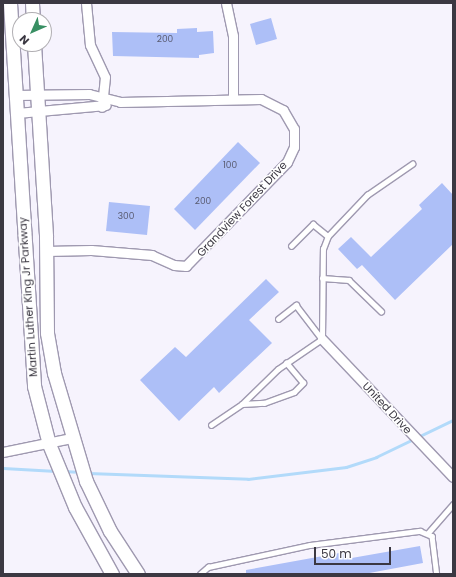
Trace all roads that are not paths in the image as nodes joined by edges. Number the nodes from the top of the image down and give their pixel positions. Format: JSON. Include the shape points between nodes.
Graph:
{"nodes":[{"id":1,"x":10,"y":3,"type":"edge"},
{"id":2,"x":86,"y":3,"type":"edge"},
{"id":3,"x":226,"y":3,"type":"edge"},
{"id":4,"x":35,"y":52,"type":"edge"},
{"id":5,"x":38,"y":94,"type":"junction"},
{"id":6,"x":16,"y":95,"type":"junction"},
{"id":7,"x":103,"y":96,"type":"junction"},
{"id":8,"x":233,"y":99,"type":"junction"},
{"id":9,"x":113,"y":102,"type":"junction"},
{"id":10,"x":102,"y":107,"type":"junction"},
{"id":11,"x":39,"y":111,"type":"junction"},
{"id":12,"x":17,"y":113,"type":"junction"},
{"id":13,"x":412,"y":164,"type":"dead end"},
{"id":14,"x":328,"y":236,"type":"junction"},
{"id":15,"x":291,"y":246,"type":"dead end"},
{"id":16,"x":46,"y":251,"type":"junction"},
{"id":17,"x":322,"y":278,"type":"junction"},
{"id":18,"x":381,"y":311,"type":"dead end"},
{"id":19,"x":278,"y":319,"type":"dead end"},
{"id":20,"x":322,"y":339,"type":"junction"},
{"id":21,"x":286,"y":363,"type":"junction"},
{"id":22,"x":242,"y":404,"type":"junction"},
{"id":23,"x":211,"y":425,"type":"dead end"},
{"id":24,"x":71,"y":438,"type":"junction"},
{"id":25,"x":49,"y":444,"type":"junction"},
{"id":26,"x":3,"y":452,"type":"edge"},
{"id":27,"x":453,"y":477,"type":"edge"},
{"id":28,"x":453,"y":504,"type":"edge"},
{"id":29,"x":428,"y":533,"type":"junction"},
{"id":30,"x":112,"y":574,"type":"edge"},
{"id":31,"x":138,"y":574,"type":"edge"},
{"id":32,"x":200,"y":574,"type":"edge"},
{"id":33,"x":438,"y":574,"type":"edge"}],
"edges":[{"from":1,"to":6,"type":"main road","name":"Martin Luther King Jr Parkway"},
{"from":2,"to":7,"type":"street","via":[[87,35],[105,77]]},
{"from":3,"to":8,"type":"street","via":[[232,36]]},
{"from":4,"to":5,"type":"main road","name":"Martin Luther King Jr Parkway"},
{"from":5,"to":6,"type":"street"},
{"from":5,"to":7,"type":"street"},
{"from":5,"to":11,"type":"main road","name":"Martin Luther King Jr Parkway"},
{"from":6,"to":12,"type":"main road","name":"Martin Luther King Jr Parkway"},
{"from":7,"to":9,"type":"street"},
{"from":7,"to":10,"type":"street"},
{"from":8,"to":9,"type":"street","name":"Grandview Forest Drive"},
{"from":8,"to":16,"type":"street","name":"Grandview Forest Drive","via":[[268,101],[283,110],[294,129],[292,155],[191,263],[180,267],[152,255],[99,250]]},
{"from":9,"to":10,"type":"street","name":"Grandview Forest Drive"},
{"from":10,"to":11,"type":"street","name":"Grandview Forest Drive"},
{"from":11,"to":12,"type":"street","name":"Grandview Forest Drive"},
{"from":11,"to":16,"type":"main road","name":"Martin Luther King Jr Parkway"},
{"from":12,"to":25,"type":"main road","name":"Martin Luther King Jr Parkway","via":[[29,348],[34,386]]},
{"from":13,"to":14,"type":"lane","via":[[367,195]]},
{"from":14,"to":15,"type":"lane","via":[[313,224]]},
{"from":14,"to":17,"type":"lane","via":[[323,249]]},
{"from":16,"to":24,"type":"main road","name":"Martin Luther King Jr Parkway","via":[[47,333]]},
{"from":17,"to":18,"type":"lane","via":[[340,277],[349,280]]},
{"from":17,"to":20,"type":"lane"},
{"from":19,"to":20,"type":"lane","via":[[296,305]]},
{"from":20,"to":21,"type":"lane"},
{"from":20,"to":27,"type":"street","name":"United Drive"},
{"from":21,"to":22,"type":"lane"},
{"from":21,"to":22,"type":"lane","via":[[303,383],[294,392],[264,403]]},
{"from":22,"to":23,"type":"lane"},
{"from":24,"to":25,"type":"street"},
{"from":24,"to":31,"type":"main road","name":"Martin Luther King Jr Parkway","via":[[98,508]]},
{"from":25,"to":26,"type":"street"},
{"from":25,"to":30,"type":"main road","name":"Martin Luther King Jr Parkway","via":[[75,507]]},
{"from":28,"to":29,"type":"lane"},
{"from":29,"to":32,"type":"lane","via":[[361,536],[310,545],[208,567]]},
{"from":29,"to":33,"type":"lane","via":[[432,536]]}]}
